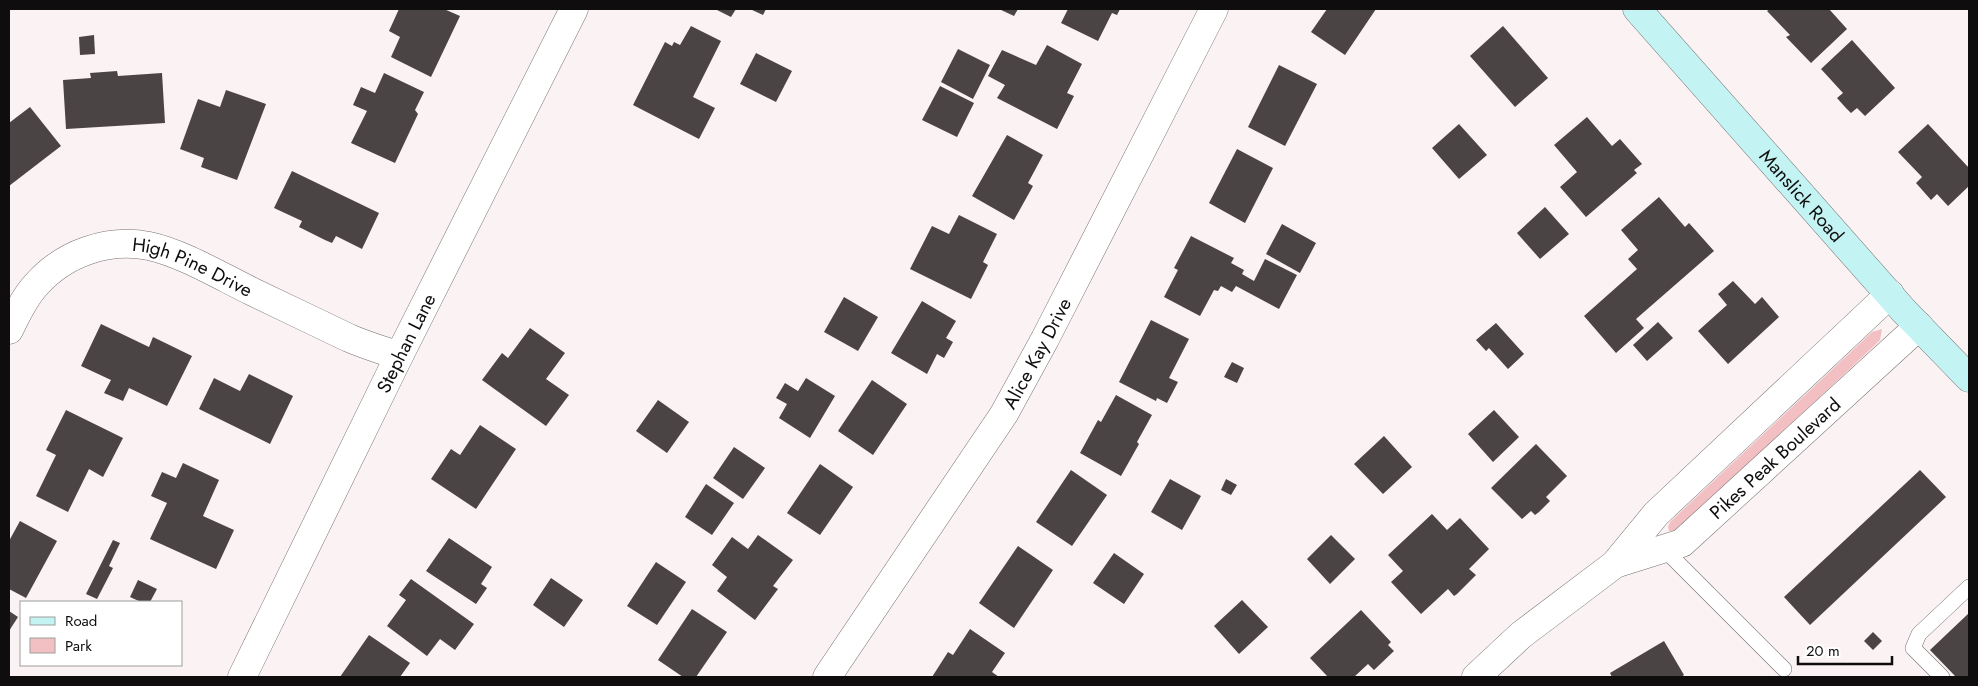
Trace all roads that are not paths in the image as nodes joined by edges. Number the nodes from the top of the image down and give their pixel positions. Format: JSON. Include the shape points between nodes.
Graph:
{"nodes":[{"id":1,"x":574,"y":9,"type":"edge"},
{"id":2,"x":1214,"y":9,"type":"edge"},
{"id":3,"x":1637,"y":9,"type":"edge"},
{"id":4,"x":1890,"y":294,"type":"junction"},
{"id":5,"x":1919,"y":326,"type":"junction"},
{"id":6,"x":9,"y":330,"type":"edge"},
{"id":7,"x":399,"y":356,"type":"junction"},
{"id":8,"x":1969,"y":378,"type":"edge"},
{"id":9,"x":1664,"y":549,"type":"junction"},
{"id":10,"x":1616,"y":564,"type":"junction"},
{"id":11,"x":1969,"y":587,"type":"edge"},
{"id":12,"x":1784,"y":669,"type":"dead end"},
{"id":13,"x":242,"y":677,"type":"edge"},
{"id":14,"x":827,"y":677,"type":"edge"},
{"id":15,"x":1476,"y":677,"type":"edge"},
{"id":16,"x":1942,"y":677,"type":"edge"}],
"edges":[{"from":1,"to":7,"type":"street","name":"Stephan Lane"},
{"from":2,"to":14,"type":"street","name":"Alice Kay Drive","via":[[1004,414]]},
{"from":3,"to":4,"type":"main road","name":"Manslick Road"},
{"from":4,"to":5,"type":"main road","name":"Manslick Road"},
{"from":4,"to":10,"type":"street","name":"Pikes Peak Boulevard","via":[[1656,514]]},
{"from":5,"to":8,"type":"main road","name":"Manslick Road"},
{"from":5,"to":9,"type":"street","name":"Pikes Peak Boulevard","via":[[1682,543]]},
{"from":6,"to":7,"type":"street","name":"High Pine Drive","via":[[21,304],[55,267],[77,254],[126,244],[150,246],[182,258],[351,339]]},
{"from":7,"to":13,"type":"street","name":"Stephan Lane"},
{"from":9,"to":10,"type":"street","name":"Pikes Peak Boulevard"},
{"from":9,"to":12,"type":"lane"},
{"from":10,"to":15,"type":"street","name":"Pikes Peak Boulevard","via":[[1521,634]]},
{"from":11,"to":16,"type":"lane","via":[[1919,634],[1913,648]]}]}
